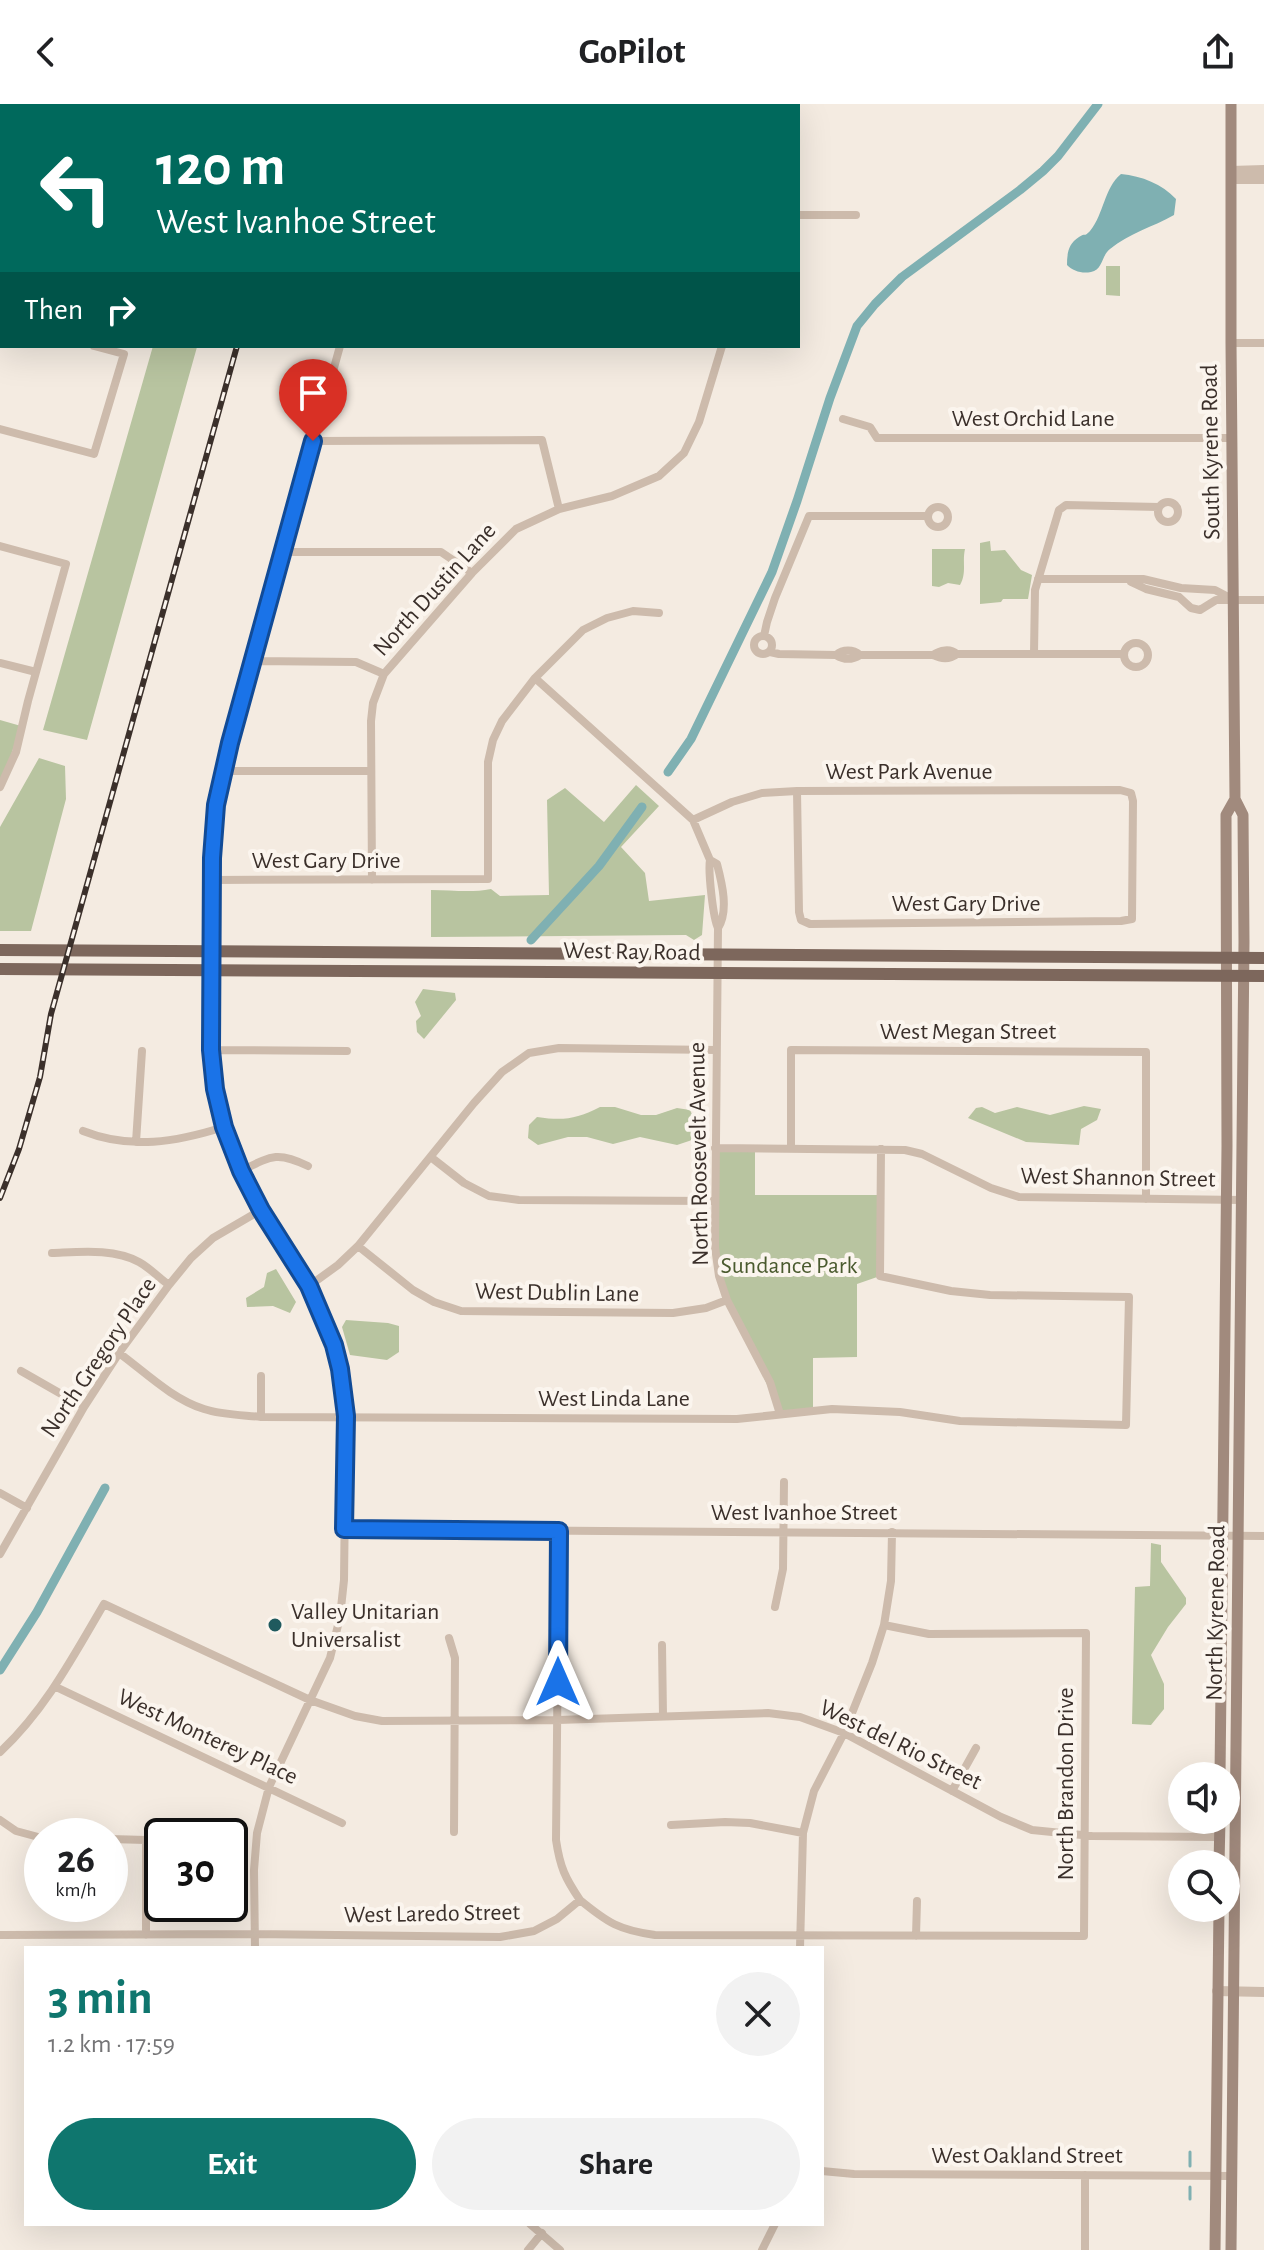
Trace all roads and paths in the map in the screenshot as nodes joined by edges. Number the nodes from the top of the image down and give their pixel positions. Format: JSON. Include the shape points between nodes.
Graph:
{"nodes":[{"id":1,"x":1231,"y":104,"type":"edge"},
{"id":2,"x":1264,"y":170,"type":"edge"},
{"id":3,"x":1231,"y":175,"type":"junction"},
{"id":4,"x":1264,"y":179,"type":"edge"},
{"id":5,"x":800,"y":215,"type":"edge"},
{"id":6,"x":856,"y":215,"type":"dead end"},
{"id":7,"x":1231,"y":343,"type":"junction"},
{"id":8,"x":1264,"y":343,"type":"edge"},
{"id":9,"x":102,"y":348,"type":"edge"},
{"id":10,"x":339,"y":348,"type":"edge"},
{"id":11,"x":721,"y":348,"type":"edge"},
{"id":12,"x":843,"y":419,"type":"dead end"},
{"id":13,"x":0,"y":429,"type":"edge"},
{"id":14,"x":1232,"y":438,"type":"junction"},
{"id":15,"x":313,"y":441,"type":"junction"},
{"id":16,"x":1159,"y":507,"type":"dead end"},
{"id":17,"x":559,"y":509,"type":"junction"},
{"id":18,"x":927,"y":516,"type":"dead end"},
{"id":19,"x":0,"y":546,"type":"edge"},
{"id":20,"x":282,"y":552,"type":"junction"},
{"id":21,"x":472,"y":573,"type":"junction"},
{"id":22,"x":1038,"y":579,"type":"junction"},
{"id":23,"x":1129,"y":581,"type":"junction"},
{"id":24,"x":1234,"y":600,"type":"junction"},
{"id":25,"x":1264,"y":600,"type":"edge"},
{"id":26,"x":659,"y":613,"type":"dead end"},
{"id":27,"x":764,"y":636,"type":"junction"},
{"id":28,"x":770,"y":652,"type":"junction"},
{"id":29,"x":1034,"y":653,"type":"junction"},
{"id":30,"x":1124,"y":654,"type":"dead end"},
{"id":31,"x":252,"y":661,"type":"junction"},
{"id":32,"x":0,"y":663,"type":"edge"},
{"id":33,"x":36,"y":672,"type":"junction"},
{"id":34,"x":384,"y":674,"type":"junction"},
{"id":35,"x":535,"y":678,"type":"junction"},
{"id":36,"x":223,"y":771,"type":"junction"},
{"id":37,"x":371,"y":771,"type":"junction"},
{"id":38,"x":0,"y":787,"type":"edge"},
{"id":39,"x":797,"y":791,"type":"junction"},
{"id":40,"x":1235,"y":799,"type":"junction"},
{"id":41,"x":693,"y":820,"type":"junction"},
{"id":42,"x":212,"y":880,"type":"junction"},
{"id":43,"x":372,"y":880,"type":"junction"},
{"id":44,"x":1132,"y":919,"type":"joint"},
{"id":45,"x":0,"y":950,"type":"edge"},
{"id":46,"x":212,"y":952,"type":"junction"},
{"id":47,"x":717,"y":955,"type":"junction"},
{"id":48,"x":1228,"y":958,"type":"junction"},
{"id":49,"x":1243,"y":958,"type":"junction"},
{"id":50,"x":1264,"y":958,"type":"edge"},
{"id":51,"x":0,"y":969,"type":"edge"},
{"id":52,"x":211,"y":970,"type":"junction"},
{"id":53,"x":717,"y":974,"type":"junction"},
{"id":54,"x":1264,"y":976,"type":"edge"},
{"id":55,"x":1228,"y":977,"type":"junction"},
{"id":56,"x":1243,"y":977,"type":"junction"},
{"id":57,"x":211,"y":1050,"type":"junction"},
{"id":58,"x":716,"y":1050,"type":"junction"},
{"id":59,"x":142,"y":1051,"type":"dead end"},
{"id":60,"x":347,"y":1051,"type":"dead end"},
{"id":61,"x":224,"y":1127,"type":"junction"},
{"id":62,"x":83,"y":1131,"type":"dead end"},
{"id":63,"x":136,"y":1142,"type":"junction"},
{"id":64,"x":715,"y":1148,"type":"junction"},
{"id":65,"x":791,"y":1148,"type":"junction"},
{"id":66,"x":881,"y":1149,"type":"junction"},
{"id":67,"x":432,"y":1158,"type":"junction"},
{"id":68,"x":308,"y":1166,"type":"dead end"},
{"id":69,"x":241,"y":1171,"type":"junction"},
{"id":70,"x":1146,"y":1199,"type":"junction"},
{"id":71,"x":1226,"y":1199,"type":"junction"},
{"id":72,"x":1241,"y":1200,"type":"junction"},
{"id":73,"x":715,"y":1201,"type":"junction"},
{"id":74,"x":261,"y":1210,"type":"junction"},
{"id":75,"x":358,"y":1246,"type":"junction"},
{"id":76,"x":52,"y":1253,"type":"dead end"},
{"id":77,"x":169,"y":1285,"type":"junction"},
{"id":78,"x":309,"y":1286,"type":"junction"},
{"id":79,"x":727,"y":1300,"type":"junction"},
{"id":80,"x":119,"y":1353,"type":"junction"},
{"id":81,"x":21,"y":1371,"type":"dead end"},
{"id":82,"x":261,"y":1376,"type":"dead end"},
{"id":83,"x":84,"y":1407,"type":"junction"},
{"id":84,"x":780,"y":1414,"type":"junction"},
{"id":85,"x":346,"y":1416,"type":"junction"},
{"id":86,"x":261,"y":1417,"type":"junction"},
{"id":87,"x":784,"y":1482,"type":"dead end"},
{"id":88,"x":0,"y":1493,"type":"edge"},
{"id":89,"x":27,"y":1508,"type":"junction"},
{"id":90,"x":344,"y":1529,"type":"junction"},
{"id":91,"x":559,"y":1531,"type":"junction"},
{"id":92,"x":784,"y":1532,"type":"junction"},
{"id":93,"x":892,"y":1532,"type":"junction"},
{"id":94,"x":1223,"y":1536,"type":"junction"},
{"id":95,"x":1238,"y":1536,"type":"junction"},
{"id":96,"x":1264,"y":1536,"type":"edge"},
{"id":97,"x":0,"y":1554,"type":"edge"},
{"id":98,"x":775,"y":1607,"type":"dead end"},
{"id":99,"x":884,"y":1625,"type":"junction"},
{"id":100,"x":449,"y":1638,"type":"dead end"},
{"id":101,"x":662,"y":1645,"type":"dead end"},
{"id":102,"x":56,"y":1687,"type":"junction"},
{"id":103,"x":310,"y":1700,"type":"junction"},
{"id":104,"x":663,"y":1716,"type":"junction"},
{"id":105,"x":455,"y":1720,"type":"junction"},
{"id":106,"x":558,"y":1720,"type":"junction"},
{"id":107,"x":844,"y":1733,"type":"junction"},
{"id":108,"x":976,"y":1748,"type":"dead end"},
{"id":109,"x":0,"y":1752,"type":"edge"},
{"id":110,"x":1220,"y":1762,"type":"edge"},
{"id":111,"x":269,"y":1787,"type":"junction"},
{"id":112,"x":952,"y":1791,"type":"junction"},
{"id":113,"x":0,"y":1820,"type":"edge"},
{"id":114,"x":342,"y":1823,"type":"dead end"},
{"id":115,"x":671,"y":1825,"type":"dead end"},
{"id":116,"x":454,"y":1832,"type":"dead end"},
{"id":117,"x":24,"y":1833,"type":"edge"},
{"id":118,"x":803,"y":1833,"type":"junction"},
{"id":119,"x":1219,"y":1834,"type":"edge"},
{"id":120,"x":1084,"y":1836,"type":"junction"},
{"id":121,"x":1219,"y":1837,"type":"junction"},
{"id":122,"x":128,"y":1840,"type":"edge"},
{"id":123,"x":1219,"y":1850,"type":"edge"},
{"id":124,"x":580,"y":1900,"type":"junction"},
{"id":125,"x":917,"y":1901,"type":"dead end"},
{"id":126,"x":1219,"y":1922,"type":"edge"},
{"id":127,"x":255,"y":1934,"type":"junction"},
{"id":128,"x":0,"y":1935,"type":"edge"},
{"id":129,"x":146,"y":1935,"type":"junction"},
{"id":130,"x":916,"y":1936,"type":"junction"},
{"id":131,"x":800,"y":1937,"type":"junction"},
{"id":132,"x":255,"y":1946,"type":"edge"},
{"id":133,"x":800,"y":1946,"type":"edge"},
{"id":134,"x":1217,"y":1991,"type":"junction"},
{"id":135,"x":1232,"y":1992,"type":"junction"},
{"id":136,"x":1264,"y":1992,"type":"edge"},
{"id":137,"x":824,"y":2171,"type":"edge"},
{"id":138,"x":1085,"y":2175,"type":"junction"},
{"id":139,"x":1216,"y":2176,"type":"junction"},
{"id":140,"x":1231,"y":2176,"type":"junction"},
{"id":141,"x":533,"y":2226,"type":"edge"},
{"id":142,"x":774,"y":2226,"type":"edge"},
{"id":143,"x":542,"y":2233,"type":"junction"},
{"id":144,"x":528,"y":2250,"type":"edge"},
{"id":145,"x":560,"y":2250,"type":"edge"},
{"id":146,"x":762,"y":2250,"type":"edge"},
{"id":147,"x":1085,"y":2250,"type":"edge"},
{"id":148,"x":1215,"y":2250,"type":"edge"},
{"id":149,"x":1231,"y":2250,"type":"edge"}],
"edges":[{"from":1,"to":3,"type":"main road","name":"South Kyrene Road"},
{"from":2,"to":3,"type":"street"},
{"from":3,"to":4,"type":"street"},
{"from":3,"to":7,"type":"main road","name":"South Kyrene Road"},
{"from":5,"to":6,"type":"street"},
{"from":7,"to":8,"type":"street"},
{"from":7,"to":14,"type":"main road","name":"South Kyrene Road"},
{"from":9,"to":13,"type":"street","via":[[124,354],[94,454]]},
{"from":10,"to":15,"type":"street"},
{"from":11,"to":17,"type":"street","name":"North Dustin Lane","via":[[684,453],[659,476],[612,496]]},
{"from":12,"to":14,"type":"street","name":"West Orchid Lane","via":[[870,427],[877,438]]},
{"from":14,"to":24,"type":"main road","name":"South Kyrene Road"},
{"from":15,"to":17,"type":"street","via":[[542,440]]},
{"from":15,"to":20,"type":"street"},
{"from":16,"to":22,"type":"street","via":[[1066,505],[1059,510]]},
{"from":17,"to":21,"type":"street","name":"North Dustin Lane","via":[[516,529]]},
{"from":18,"to":27,"type":"street","via":[[809,516]]},
{"from":19,"to":33,"type":"street","via":[[66,564]]},
{"from":20,"to":21,"type":"street","via":[[441,552]]},
{"from":20,"to":31,"type":"street"},
{"from":21,"to":34,"type":"street","name":"North Dustin Lane"},
{"from":22,"to":23,"type":"street"},
{"from":22,"to":29,"type":"street"},
{"from":23,"to":24,"type":"street","via":[[1215,590]]},
{"from":23,"to":24,"type":"street","via":[[1179,597],[1200,610],[1216,600]]},
{"from":24,"to":25,"type":"street"},
{"from":24,"to":40,"type":"main road","name":"South Kyrene Road"},
{"from":26,"to":35,"type":"street","via":[[633,611],[583,630]]},
{"from":27,"to":28,"type":"street","via":[[772,641]]},
{"from":27,"to":28,"type":"street","via":[[756,639],[754,648],[761,655]]},
{"from":28,"to":29,"type":"street","via":[[855,651],[939,658]]},
{"from":29,"to":30,"type":"street"},
{"from":31,"to":34,"type":"street","via":[[356,662]]},
{"from":31,"to":36,"type":"street"},
{"from":32,"to":33,"type":"street"},
{"from":33,"to":38,"type":"street","via":[[16,752]]},
{"from":34,"to":37,"type":"street","name":"North Dustin Lane","via":[[373,703]]},
{"from":35,"to":41,"type":"street","name":"North Roosevelt Avenue"},
{"from":35,"to":43,"type":"street","name":"West Gary Drive","via":[[493,740],[488,762],[488,879]]},
{"from":36,"to":37,"type":"street"},
{"from":36,"to":42,"type":"street"},
{"from":37,"to":43,"type":"street","name":"North Dustin Lane"},
{"from":39,"to":41,"type":"street","name":"West Park Avenue","via":[[762,793]]},
{"from":39,"to":44,"type":"street","name":"West Park Avenue","via":[[1131,793]]},
{"from":39,"to":44,"type":"street","name":"West Gary Drive","via":[[799,912],[810,924]]},
{"from":40,"to":48,"type":"main road","name":"South Kyrene Road","via":[[1226,815]]},
{"from":40,"to":49,"type":"main road","name":"South Kyrene Road","via":[[1243,815]]},
{"from":41,"to":47,"type":"street","name":"North Roosevelt Avenue","via":[[710,860]]},
{"from":42,"to":43,"type":"street","name":"West Gary Drive"},
{"from":42,"to":46,"type":"street"},
{"from":45,"to":46,"type":"main road","name":"West Ray Road"},
{"from":46,"to":47,"type":"main road","name":"West Ray Road"},
{"from":46,"to":52,"type":"street"},
{"from":47,"to":48,"type":"main road","name":"West Ray Road"},
{"from":47,"to":53,"type":"street","name":"North Roosevelt Avenue"},
{"from":48,"to":49,"type":"main road","name":"West Ray Road"},
{"from":48,"to":55,"type":"main road","name":"North Kyrene Road"},
{"from":49,"to":50,"type":"main road","name":"West Ray Road"},
{"from":49,"to":56,"type":"main road","name":"South Kyrene Road"},
{"from":51,"to":52,"type":"main road","name":"West Ray Road"},
{"from":52,"to":53,"type":"main road","name":"West Ray Road"},
{"from":52,"to":57,"type":"street"},
{"from":53,"to":55,"type":"main road","name":"West Ray Road"},
{"from":53,"to":58,"type":"street","name":"North Roosevelt Avenue"},
{"from":54,"to":56,"type":"main road","name":"West Ray Road"},
{"from":55,"to":56,"type":"main road","name":"West Ray Road"},
{"from":55,"to":71,"type":"main road","name":"North Kyrene Road"},
{"from":56,"to":72,"type":"main road","name":"North Kyrene Road"},
{"from":57,"to":60,"type":"street"},
{"from":57,"to":61,"type":"street"},
{"from":58,"to":64,"type":"street","name":"North Roosevelt Avenue"},
{"from":58,"to":67,"type":"street","via":[[559,1048],[529,1053],[502,1072]]},
{"from":59,"to":63,"type":"street"},
{"from":61,"to":63,"type":"street","via":[[179,1140]]},
{"from":61,"to":69,"type":"street"},
{"from":62,"to":63,"type":"street"},
{"from":64,"to":65,"type":"street","name":"West Shannon Street"},
{"from":64,"to":73,"type":"street","name":"North Roosevelt Avenue"},
{"from":65,"to":66,"type":"street","name":"West Shannon Street"},
{"from":65,"to":70,"type":"street","name":"West Megan Street","via":[[791,1050],[1146,1052]]},
{"from":66,"to":70,"type":"street","name":"West Shannon Street","via":[[922,1154],[1019,1197]]},
{"from":66,"to":84,"type":"street","name":"West Linda Lane","via":[[880,1276],[990,1295],[1129,1297],[1126,1425],[960,1421],[832,1409]]},
{"from":67,"to":73,"type":"street","via":[[489,1196]]},
{"from":67,"to":75,"type":"street"},
{"from":68,"to":69,"type":"street","via":[[276,1156]]},
{"from":69,"to":74,"type":"street"},
{"from":70,"to":71,"type":"street","name":"West Shannon Street"},
{"from":71,"to":72,"type":"street","name":"West Shannon Street"},
{"from":71,"to":94,"type":"main road","name":"North Kyrene Road"},
{"from":72,"to":95,"type":"main road","name":"North Kyrene Road"},
{"from":73,"to":79,"type":"street","name":"North Roosevelt Avenue","via":[[715,1247]]},
{"from":74,"to":77,"type":"street","name":"North Gregory Place","via":[[213,1238]]},
{"from":74,"to":78,"type":"street"},
{"from":75,"to":78,"type":"street"},
{"from":75,"to":79,"type":"street","name":"West Dublin Lane","via":[[413,1290],[461,1311],[673,1313]]},
{"from":76,"to":77,"type":"street","via":[[115,1254],[138,1261]]},
{"from":77,"to":80,"type":"street","name":"North Gregory Place"},
{"from":78,"to":85,"type":"street","via":[[334,1345]]},
{"from":79,"to":84,"type":"street","name":"North Roosevelt Avenue","via":[[770,1382]]},
{"from":80,"to":83,"type":"street","name":"North Gregory Place"},
{"from":80,"to":86,"type":"street","name":"West Linda Lane","via":[[203,1409]]},
{"from":81,"to":83,"type":"street"},
{"from":82,"to":86,"type":"street"},
{"from":83,"to":89,"type":"street","name":"North Gregory Place"},
{"from":84,"to":85,"type":"street","name":"West Linda Lane","via":[[737,1419]]},
{"from":85,"to":86,"type":"street","name":"West Linda Lane"},
{"from":85,"to":90,"type":"street"},
{"from":87,"to":92,"type":"street"},
{"from":88,"to":89,"type":"street"},
{"from":89,"to":97,"type":"street","name":"North Gregory Place"},
{"from":90,"to":91,"type":"street","name":"West Ivanhoe Street"},
{"from":90,"to":103,"type":"street","via":[[340,1617],[330,1658]]},
{"from":91,"to":92,"type":"street","name":"West Ivanhoe Street"},
{"from":91,"to":106,"type":"street"},
{"from":92,"to":93,"type":"street","name":"West Ivanhoe Street"},
{"from":92,"to":98,"type":"street"},
{"from":93,"to":94,"type":"street","name":"West Ivanhoe Street"},
{"from":93,"to":99,"type":"street"},
{"from":94,"to":95,"type":"street","name":"West Ivanhoe Street"},
{"from":94,"to":110,"type":"main road","name":"North Kyrene Road"},
{"from":95,"to":96,"type":"street","name":"West Ivanhoe Street"},
{"from":95,"to":135,"type":"main road","name":"North Kyrene Road"},
{"from":99,"to":107,"type":"street"},
{"from":99,"to":120,"type":"street","name":"North Brandon Drive","via":[[929,1634],[1086,1633]]},
{"from":100,"to":105,"type":"street","via":[[455,1658]]},
{"from":101,"to":104,"type":"street"},
{"from":102,"to":103,"type":"street","name":"West del Rio Street","via":[[104,1604]]},
{"from":102,"to":109,"type":"street"},
{"from":102,"to":111,"type":"street","name":"West Monterey Place"},
{"from":103,"to":105,"type":"street","name":"West del Rio Street","via":[[382,1721]]},
{"from":103,"to":111,"type":"street"},
{"from":104,"to":106,"type":"street","name":"West del Rio Street"},
{"from":104,"to":107,"type":"street","name":"West del Rio Street","via":[[768,1713],[800,1717]]},
{"from":105,"to":106,"type":"street","name":"West del Rio Street"},
{"from":105,"to":116,"type":"street"},
{"from":106,"to":124,"type":"street","via":[[556,1840],[559,1864]]},
{"from":107,"to":112,"type":"street","name":"West del Rio Street"},
{"from":107,"to":118,"type":"street","via":[[814,1791]]},
{"from":108,"to":112,"type":"street"},
{"from":111,"to":114,"type":"street","name":"West Monterey Place"},
{"from":111,"to":127,"type":"street","via":[[257,1833]]},
{"from":112,"to":120,"type":"street","name":"West del Rio Street","via":[[1032,1830]]},
{"from":113,"to":117,"type":"street"},
{"from":115,"to":118,"type":"street","via":[[750,1823]]},
{"from":118,"to":131,"type":"street"},
{"from":119,"to":121,"type":"main road"},
{"from":120,"to":121,"type":"street","name":"West del Rio Street"},
{"from":120,"to":130,"type":"street","name":"North Brandon Drive","via":[[1084,1936]]},
{"from":121,"to":123,"type":"main road"},
{"from":122,"to":129,"type":"street","via":[[146,1840]]},
{"from":124,"to":127,"type":"street","name":"West Laredo Street","via":[[534,1931],[500,1937]]},
{"from":124,"to":131,"type":"street","via":[[628,1931]]},
{"from":125,"to":130,"type":"street"},
{"from":126,"to":134,"type":"main road"},
{"from":127,"to":129,"type":"street","name":"West Laredo Street"},
{"from":127,"to":132,"type":"street"},
{"from":128,"to":129,"type":"street","name":"West Laredo Street"},
{"from":130,"to":131,"type":"street"},
{"from":131,"to":133,"type":"street"},
{"from":134,"to":135,"type":"street"},
{"from":134,"to":139,"type":"main road"},
{"from":135,"to":136,"type":"street"},
{"from":135,"to":140,"type":"main road","name":"North Kyrene Road"},
{"from":137,"to":138,"type":"street","name":"West Oakland Street"},
{"from":138,"to":139,"type":"street","name":"West Oakland Street"},
{"from":138,"to":147,"type":"street"},
{"from":139,"to":140,"type":"street","name":"West Oakland Street"},
{"from":139,"to":148,"type":"main road"},
{"from":140,"to":149,"type":"main road","name":"North Kyrene Road"},
{"from":141,"to":143,"type":"street"},
{"from":142,"to":146,"type":"street"},
{"from":143,"to":144,"type":"street"},
{"from":143,"to":145,"type":"street"}]}
